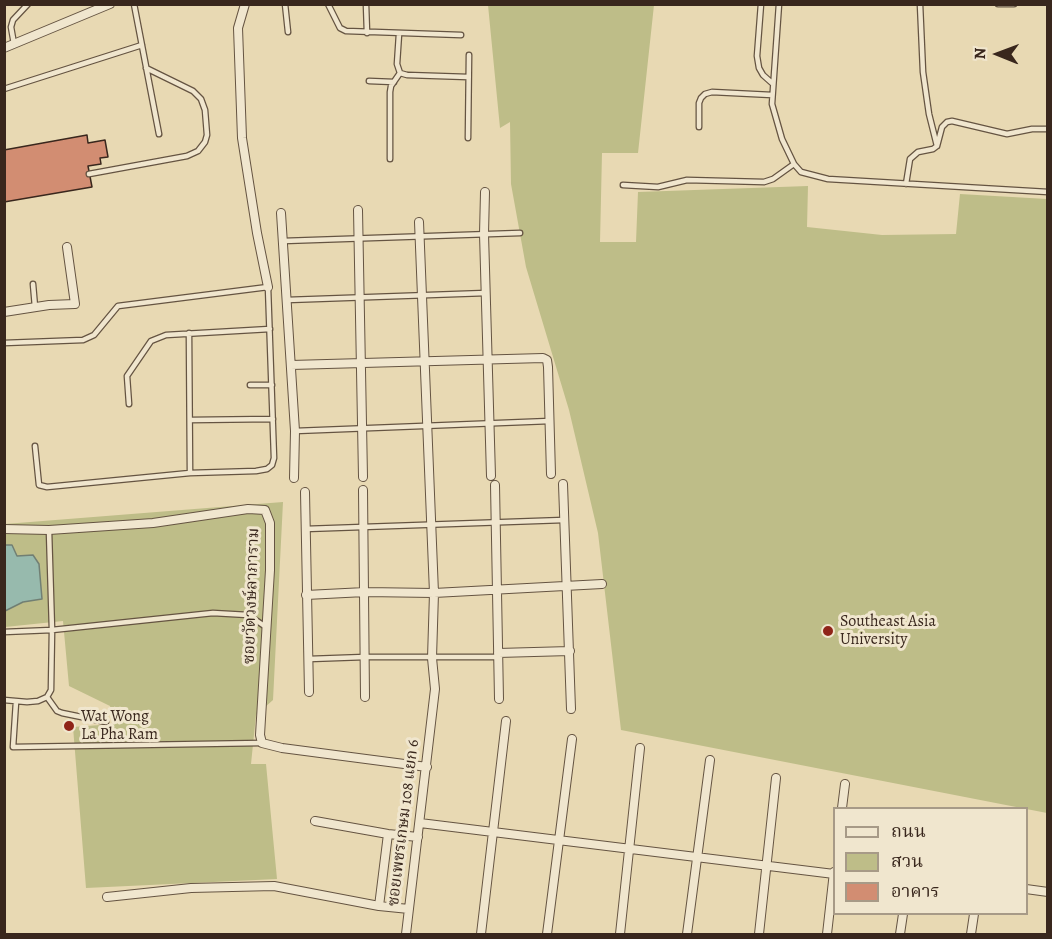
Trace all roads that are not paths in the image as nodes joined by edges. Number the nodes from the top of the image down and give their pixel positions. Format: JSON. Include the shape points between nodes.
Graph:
{"nodes":[{"id":1,"x":28,"y":4,"type":"edge"},
{"id":2,"x":110,"y":4,"type":"edge"},
{"id":3,"x":134,"y":4,"type":"edge"},
{"id":4,"x":234,"y":4,"type":"edge"},
{"id":5,"x":285,"y":4,"type":"edge"},
{"id":6,"x":328,"y":4,"type":"edge"},
{"id":7,"x":366,"y":4,"type":"edge"},
{"id":8,"x":761,"y":4,"type":"edge"},
{"id":9,"x":779,"y":4,"type":"edge"},
{"id":10,"x":920,"y":4,"type":"edge"},
{"id":11,"x":998,"y":4,"type":"edge"},
{"id":12,"x":1014,"y":4,"type":"edge"},
{"id":13,"x":244,"y":9,"type":"edge"},
{"id":14,"x":288,"y":32,"type":"dead end"},
{"id":15,"x":367,"y":33,"type":"junction"},
{"id":16,"x":399,"y":34,"type":"junction"},
{"id":17,"x":461,"y":35,"type":"dead end"},
{"id":18,"x":14,"y":44,"type":"junction"},
{"id":19,"x":142,"y":45,"type":"junction"},
{"id":20,"x":4,"y":48,"type":"edge"},
{"id":21,"x":469,"y":55,"type":"dead end"},
{"id":22,"x":146,"y":68,"type":"junction"},
{"id":23,"x":400,"y":73,"type":"junction"},
{"id":24,"x":468,"y":77,"type":"junction"},
{"id":25,"x":369,"y":81,"type":"dead end"},
{"id":26,"x":394,"y":82,"type":"junction"},
{"id":27,"x":772,"y":83,"type":"junction"},
{"id":28,"x":4,"y":89,"type":"edge"},
{"id":29,"x":772,"y":95,"type":"junction"},
{"id":30,"x":699,"y":127,"type":"dead end"},
{"id":31,"x":1047,"y":129,"type":"edge"},
{"id":32,"x":159,"y":134,"type":"dead end"},
{"id":33,"x":468,"y":138,"type":"dead end"},
{"id":34,"x":937,"y":146,"type":"junction"},
{"id":35,"x":390,"y":159,"type":"dead end"},
{"id":36,"x":794,"y":165,"type":"junction"},
{"id":37,"x":89,"y":174,"type":"dead end"},
{"id":38,"x":906,"y":184,"type":"junction"},
{"id":39,"x":623,"y":185,"type":"dead end"},
{"id":40,"x":485,"y":192,"type":"dead end"},
{"id":41,"x":1047,"y":192,"type":"edge"},
{"id":42,"x":358,"y":210,"type":"dead end"},
{"id":43,"x":281,"y":213,"type":"dead end"},
{"id":44,"x":419,"y":222,"type":"dead end"},
{"id":45,"x":520,"y":233,"type":"dead end"},
{"id":46,"x":484,"y":234,"type":"junction"},
{"id":47,"x":419,"y":238,"type":"junction"},
{"id":48,"x":359,"y":239,"type":"junction"},
{"id":49,"x":283,"y":241,"type":"junction"},
{"id":50,"x":67,"y":247,"type":"dead end"},
{"id":51,"x":33,"y":284,"type":"dead end"},
{"id":52,"x":268,"y":287,"type":"junction"},
{"id":53,"x":486,"y":293,"type":"junction"},
{"id":54,"x":421,"y":295,"type":"junction"},
{"id":55,"x":359,"y":298,"type":"junction"},
{"id":56,"x":287,"y":300,"type":"junction"},
{"id":57,"x":35,"y":307,"type":"junction"},
{"id":58,"x":4,"y":312,"type":"edge"},
{"id":59,"x":270,"y":329,"type":"junction"},
{"id":60,"x":189,"y":333,"type":"junction"},
{"id":61,"x":4,"y":343,"type":"edge"},
{"id":62,"x":423,"y":360,"type":"junction"},
{"id":63,"x":489,"y":360,"type":"junction"},
{"id":64,"x":361,"y":363,"type":"junction"},
{"id":65,"x":291,"y":365,"type":"junction"},
{"id":66,"x":272,"y":385,"type":"junction"},
{"id":67,"x":250,"y":386,"type":"dead end"},
{"id":68,"x":129,"y":404,"type":"dead end"},
{"id":69,"x":273,"y":419,"type":"junction"},
{"id":70,"x":190,"y":420,"type":"junction"},
{"id":71,"x":550,"y":421,"type":"junction"},
{"id":72,"x":490,"y":423,"type":"junction"},
{"id":73,"x":426,"y":427,"type":"junction"},
{"id":74,"x":362,"y":428,"type":"junction"},
{"id":75,"x":295,"y":431,"type":"junction"},
{"id":76,"x":35,"y":446,"type":"dead end"},
{"id":77,"x":190,"y":473,"type":"junction"},
{"id":78,"x":551,"y":474,"type":"dead end"},
{"id":79,"x":363,"y":477,"type":"dead end"},
{"id":80,"x":294,"y":478,"type":"dead end"},
{"id":81,"x":563,"y":484,"type":"dead end"},
{"id":82,"x":363,"y":490,"type":"dead end"},
{"id":83,"x":305,"y":492,"type":"dead end"},
{"id":84,"x":565,"y":520,"type":"junction"},
{"id":85,"x":496,"y":522,"type":"junction"},
{"id":86,"x":431,"y":525,"type":"junction"},
{"id":87,"x":364,"y":527,"type":"junction"},
{"id":88,"x":306,"y":529,"type":"junction"},
{"id":89,"x":4,"y":530,"type":"edge"},
{"id":90,"x":49,"y":530,"type":"junction"},
{"id":91,"x":602,"y":584,"type":"dead end"},
{"id":92,"x":568,"y":586,"type":"junction"},
{"id":93,"x":497,"y":588,"type":"junction"},
{"id":94,"x":365,"y":592,"type":"junction"},
{"id":95,"x":434,"y":593,"type":"junction"},
{"id":96,"x":306,"y":595,"type":"junction"},
{"id":97,"x":266,"y":627,"type":"junction"},
{"id":98,"x":52,"y":630,"type":"junction"},
{"id":99,"x":4,"y":632,"type":"edge"},
{"id":100,"x":570,"y":651,"type":"junction"},
{"id":101,"x":498,"y":655,"type":"junction"},
{"id":102,"x":365,"y":657,"type":"junction"},
{"id":103,"x":432,"y":658,"type":"junction"},
{"id":104,"x":308,"y":659,"type":"junction"},
{"id":105,"x":309,"y":692,"type":"dead end"},
{"id":106,"x":47,"y":697,"type":"junction"},
{"id":107,"x":365,"y":697,"type":"dead end"},
{"id":108,"x":499,"y":699,"type":"dead end"},
{"id":109,"x":4,"y":700,"type":"edge"},
{"id":110,"x":16,"y":702,"type":"junction"},
{"id":111,"x":572,"y":709,"type":"dead end"},
{"id":112,"x":506,"y":721,"type":"dead end"},
{"id":113,"x":106,"y":722,"type":"dead end"},
{"id":114,"x":572,"y":739,"type":"dead end"},
{"id":115,"x":262,"y":743,"type":"junction"},
{"id":116,"x":4,"y":747,"type":"edge"},
{"id":117,"x":13,"y":747,"type":"junction"},
{"id":118,"x":640,"y":748,"type":"dead end"},
{"id":119,"x":710,"y":760,"type":"dead end"},
{"id":120,"x":427,"y":767,"type":"junction"},
{"id":121,"x":776,"y":778,"type":"dead end"},
{"id":122,"x":845,"y":784,"type":"dead end"},
{"id":123,"x":842,"y":807,"type":"edge"},
{"id":124,"x":315,"y":821,"type":"dead end"},
{"id":125,"x":420,"y":823,"type":"junction"},
{"id":126,"x":493,"y":832,"type":"junction"},
{"id":127,"x":388,"y":834,"type":"junction"},
{"id":128,"x":418,"y":837,"type":"junction"},
{"id":129,"x":559,"y":840,"type":"junction"},
{"id":130,"x":629,"y":849,"type":"junction"},
{"id":131,"x":697,"y":857,"type":"junction"},
{"id":132,"x":766,"y":865,"type":"junction"},
{"id":133,"x":833,"y":873,"type":"edge"},
{"id":134,"x":833,"y":882,"type":"edge"},
{"id":135,"x":1028,"y":889,"type":"edge"},
{"id":136,"x":1047,"y":892,"type":"edge"},
{"id":137,"x":107,"y":897,"type":"dead end"},
{"id":138,"x":379,"y":906,"type":"junction"},
{"id":139,"x":409,"y":909,"type":"junction"},
{"id":140,"x":903,"y":915,"type":"edge"},
{"id":141,"x":974,"y":915,"type":"edge"},
{"id":142,"x":406,"y":934,"type":"edge"},
{"id":143,"x":481,"y":934,"type":"edge"},
{"id":144,"x":547,"y":934,"type":"edge"},
{"id":145,"x":620,"y":934,"type":"edge"},
{"id":146,"x":687,"y":934,"type":"edge"},
{"id":147,"x":759,"y":934,"type":"edge"},
{"id":148,"x":827,"y":934,"type":"edge"},
{"id":149,"x":900,"y":934,"type":"edge"},
{"id":150,"x":971,"y":934,"type":"edge"}],
"edges":[{"from":1,"to":18,"type":"lane","via":[[13,20]]},
{"from":2,"to":18,"type":"street"},
{"from":3,"to":19,"type":"lane"},
{"from":4,"to":13,"type":"street"},
{"from":5,"to":14,"type":"lane"},
{"from":6,"to":15,"type":"lane","via":[[340,28]]},
{"from":7,"to":15,"type":"lane"},
{"from":8,"to":27,"type":"lane","via":[[759,68]]},
{"from":9,"to":27,"type":"lane"},
{"from":10,"to":34,"type":"lane","via":[[923,72]]},
{"from":11,"to":12,"type":"lane"},
{"from":13,"to":52,"type":"street","via":[[238,28],[243,138]]},
{"from":15,"to":16,"type":"lane"},
{"from":16,"to":17,"type":"lane"},
{"from":16,"to":23,"type":"lane"},
{"from":18,"to":20,"type":"street"},
{"from":19,"to":22,"type":"lane"},
{"from":19,"to":28,"type":"lane"},
{"from":21,"to":24,"type":"lane"},
{"from":22,"to":32,"type":"lane"},
{"from":22,"to":37,"type":"lane","via":[[193,91],[201,99],[207,127],[205,142],[187,156]]},
{"from":23,"to":24,"type":"lane"},
{"from":23,"to":26,"type":"lane"},
{"from":24,"to":33,"type":"lane"},
{"from":25,"to":26,"type":"lane"},
{"from":26,"to":35,"type":"lane","via":[[390,92]]},
{"from":27,"to":29,"type":"lane"},
{"from":29,"to":30,"type":"lane","via":[[705,94],[699,103]]},
{"from":29,"to":36,"type":"lane","via":[[776,120]]},
{"from":31,"to":34,"type":"lane","via":[[1007,134],[952,121],[942,127]]},
{"from":34,"to":38,"type":"lane","via":[[913,155]]},
{"from":36,"to":38,"type":"lane","via":[[801,172],[828,179]]},
{"from":36,"to":39,"type":"lane","via":[[764,182],[687,180],[658,187]]},
{"from":38,"to":41,"type":"lane"},
{"from":40,"to":46,"type":"street"},
{"from":42,"to":48,"type":"street"},
{"from":43,"to":49,"type":"street"},
{"from":44,"to":47,"type":"street","name":"ซอยเพชรเกษม 108 แยก 6"},
{"from":45,"to":46,"type":"lane"},
{"from":46,"to":47,"type":"lane"},
{"from":46,"to":53,"type":"street"},
{"from":47,"to":48,"type":"lane"},
{"from":47,"to":54,"type":"street","name":"ซอยเพชรเกษม 108 แยก 6"},
{"from":48,"to":49,"type":"lane"},
{"from":48,"to":55,"type":"street"},
{"from":49,"to":56,"type":"street"},
{"from":50,"to":57,"type":"street","via":[[75,304]]},
{"from":51,"to":57,"type":"lane"},
{"from":52,"to":59,"type":"lane"},
{"from":52,"to":61,"type":"lane","via":[[118,306],[94,335],[82,340]]},
{"from":53,"to":54,"type":"lane"},
{"from":53,"to":63,"type":"street"},
{"from":54,"to":55,"type":"lane"},
{"from":54,"to":62,"type":"street","name":"ซอยเพชรเกษม 108 แยก 6"},
{"from":55,"to":56,"type":"lane"},
{"from":55,"to":64,"type":"street"},
{"from":56,"to":65,"type":"street"},
{"from":57,"to":58,"type":"street"},
{"from":59,"to":60,"type":"lane"},
{"from":59,"to":66,"type":"lane"},
{"from":60,"to":68,"type":"lane","via":[[151,340],[127,376]]},
{"from":60,"to":70,"type":"lane"},
{"from":62,"to":63,"type":"street"},
{"from":62,"to":64,"type":"street"},
{"from":62,"to":73,"type":"street","name":"ซอยเพชรเกษม 108 แยก 6"},
{"from":63,"to":71,"type":"street","via":[[547,360]]},
{"from":63,"to":72,"type":"street"},
{"from":64,"to":65,"type":"street"},
{"from":64,"to":74,"type":"street"},
{"from":65,"to":75,"type":"street"},
{"from":66,"to":67,"type":"lane"},
{"from":66,"to":69,"type":"lane"},
{"from":69,"to":70,"type":"lane"},
{"from":69,"to":77,"type":"lane","via":[[274,458],[267,469]]},
{"from":70,"to":77,"type":"lane"},
{"from":71,"to":72,"type":"lane"},
{"from":71,"to":78,"type":"street"},
{"from":72,"to":73,"type":"lane"},
{"from":72,"to":85,"type":"street"},
{"from":73,"to":74,"type":"lane"},
{"from":73,"to":86,"type":"street","name":"ซอยเพชรเกษม 108 แยก 6"},
{"from":74,"to":75,"type":"lane"},
{"from":74,"to":79,"type":"street"},
{"from":75,"to":80,"type":"street"},
{"from":76,"to":77,"type":"lane","via":[[39,485],[47,487]]},
{"from":81,"to":84,"type":"street"},
{"from":82,"to":87,"type":"street"},
{"from":83,"to":88,"type":"street"},
{"from":84,"to":85,"type":"lane"},
{"from":84,"to":92,"type":"street"},
{"from":85,"to":86,"type":"lane"},
{"from":85,"to":93,"type":"street"},
{"from":86,"to":87,"type":"lane"},
{"from":86,"to":95,"type":"street","name":"ซอยเพชรเกษม 108 แยก 6"},
{"from":87,"to":88,"type":"lane"},
{"from":87,"to":94,"type":"street"},
{"from":88,"to":96,"type":"street"},
{"from":89,"to":90,"type":"street","name":"ซอยวัดวงษ์ลาภาราม"},
{"from":90,"to":97,"type":"street","name":"ซอยวัดวงษ์ลาภาราม","via":[[265,510],[270,523]]},
{"from":90,"to":98,"type":"lane"},
{"from":91,"to":92,"type":"street"},
{"from":92,"to":93,"type":"street"},
{"from":92,"to":100,"type":"street"},
{"from":93,"to":95,"type":"street"},
{"from":93,"to":101,"type":"street"},
{"from":94,"to":95,"type":"street"},
{"from":94,"to":96,"type":"street"},
{"from":94,"to":102,"type":"street"},
{"from":95,"to":103,"type":"street","name":"ซอยเพชรเกษม 108 แยก 6"},
{"from":96,"to":104,"type":"street"},
{"from":97,"to":98,"type":"lane","via":[[248,615],[213,613]]},
{"from":97,"to":115,"type":"street","name":"ซอยวัดวงษ์ลาภาราม"},
{"from":98,"to":99,"type":"lane"},
{"from":98,"to":106,"type":"lane","via":[[52,683]]},
{"from":100,"to":101,"type":"street"},
{"from":100,"to":111,"type":"street"},
{"from":101,"to":103,"type":"lane"},
{"from":101,"to":108,"type":"street"},
{"from":102,"to":103,"type":"lane"},
{"from":102,"to":104,"type":"lane"},
{"from":102,"to":107,"type":"street"},
{"from":103,"to":120,"type":"street","name":"ซอยเพชรเกษม 108 แยก 6","via":[[435,689]]},
{"from":104,"to":105,"type":"street"},
{"from":106,"to":110,"type":"lane"},
{"from":106,"to":113,"type":"lane","via":[[57,711]]},
{"from":109,"to":110,"type":"lane"},
{"from":110,"to":117,"type":"lane"},
{"from":112,"to":126,"type":"street"},
{"from":114,"to":129,"type":"street"},
{"from":115,"to":117,"type":"lane"},
{"from":115,"to":120,"type":"street"},
{"from":116,"to":117,"type":"lane"},
{"from":118,"to":130,"type":"street"},
{"from":119,"to":131,"type":"street"},
{"from":120,"to":125,"type":"street","name":"ซอยเพชรเกษม 108 แยก 6"},
{"from":121,"to":132,"type":"street"},
{"from":122,"to":123,"type":"street"},
{"from":124,"to":127,"type":"street"},
{"from":125,"to":126,"type":"street"},
{"from":125,"to":128,"type":"street","name":"ซอยเพชรเกษม 108 แยก 6"},
{"from":126,"to":129,"type":"street"},
{"from":126,"to":143,"type":"street"},
{"from":127,"to":128,"type":"street"},
{"from":127,"to":138,"type":"street"},
{"from":128,"to":139,"type":"street","name":"ซอยเพชรเกษม 108 แยก 6"},
{"from":129,"to":130,"type":"street"},
{"from":129,"to":144,"type":"street"},
{"from":130,"to":131,"type":"street"},
{"from":130,"to":145,"type":"street"},
{"from":131,"to":132,"type":"street"},
{"from":131,"to":146,"type":"street"},
{"from":132,"to":133,"type":"street"},
{"from":132,"to":147,"type":"street"},
{"from":134,"to":148,"type":"street"},
{"from":135,"to":136,"type":"street"},
{"from":137,"to":138,"type":"street","via":[[190,888],[274,886]]},
{"from":138,"to":139,"type":"street"},
{"from":139,"to":142,"type":"street","name":"ซอยเพชรเกษม 108 แยก 6"},
{"from":140,"to":149,"type":"street"},
{"from":141,"to":150,"type":"street"}]}
